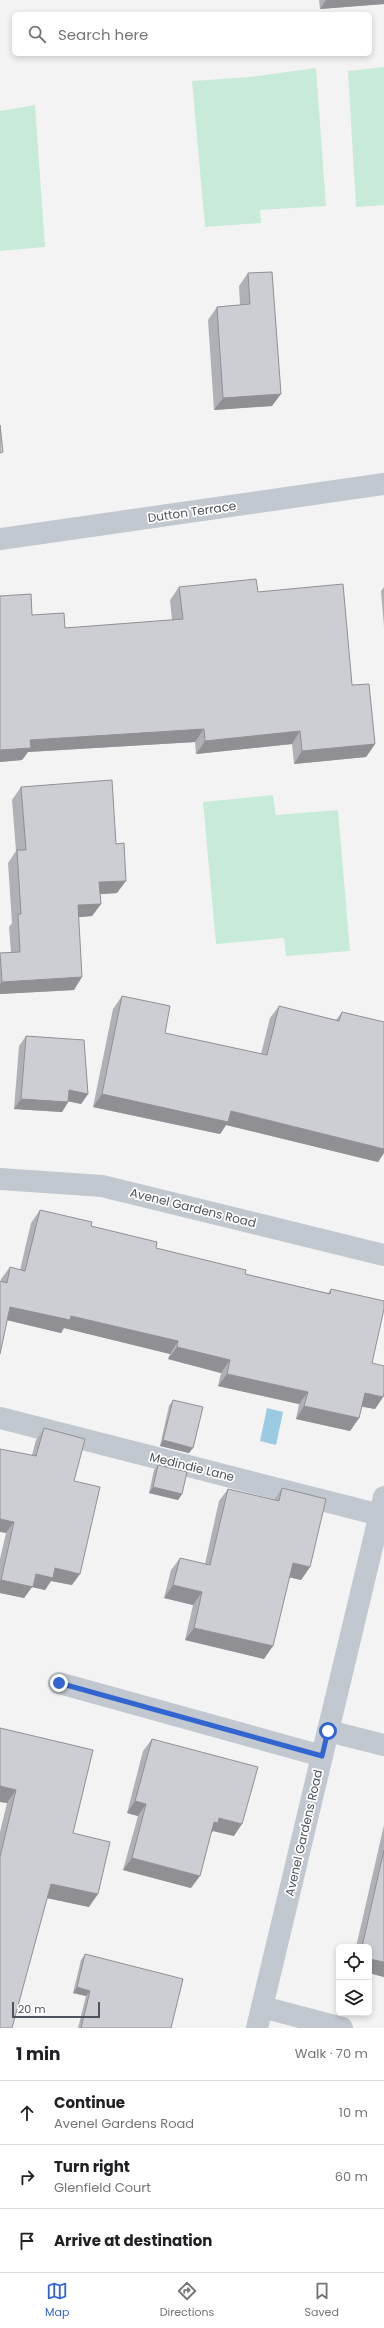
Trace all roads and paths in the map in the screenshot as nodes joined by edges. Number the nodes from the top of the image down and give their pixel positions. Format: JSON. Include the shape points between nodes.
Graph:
{"nodes":[{"id":1,"x":384,"y":484,"type":"edge"},
{"id":2,"x":0,"y":539,"type":"edge"},
{"id":3,"x":0,"y":1179,"type":"edge"},
{"id":4,"x":384,"y":1255,"type":"edge"},
{"id":5,"x":1,"y":1418,"type":"edge"},
{"id":6,"x":382,"y":1506,"type":"edge"},
{"id":7,"x":59,"y":1683,"type":"dead end"},
{"id":8,"x":328,"y":1731,"type":"junction"},
{"id":9,"x":384,"y":1745,"type":"edge"},
{"id":10,"x":322,"y":1756,"type":"junction"},
{"id":11,"x":262,"y":2007,"type":"junction"},
{"id":12,"x":258,"y":2028,"type":"edge"},
{"id":13,"x":342,"y":2028,"type":"edge"}],
"edges":[{"from":1,"to":2,"type":"street","name":"Dutton Terrace"},
{"from":3,"to":4,"type":"street","name":"Avenel Gardens Road","via":[[102,1186]]},
{"from":5,"to":6,"type":"street","name":"Medindie Lane"},
{"from":6,"to":8,"type":"street","name":"Avenel Gardens Road"},
{"from":7,"to":10,"type":"street"},
{"from":8,"to":9,"type":"street"},
{"from":8,"to":10,"type":"street","name":"Avenel Gardens Road"},
{"from":10,"to":11,"type":"street","name":"Avenel Gardens Road"},
{"from":11,"to":12,"type":"street","name":"Avenel Gardens Road"},
{"from":11,"to":13,"type":"street"}]}
